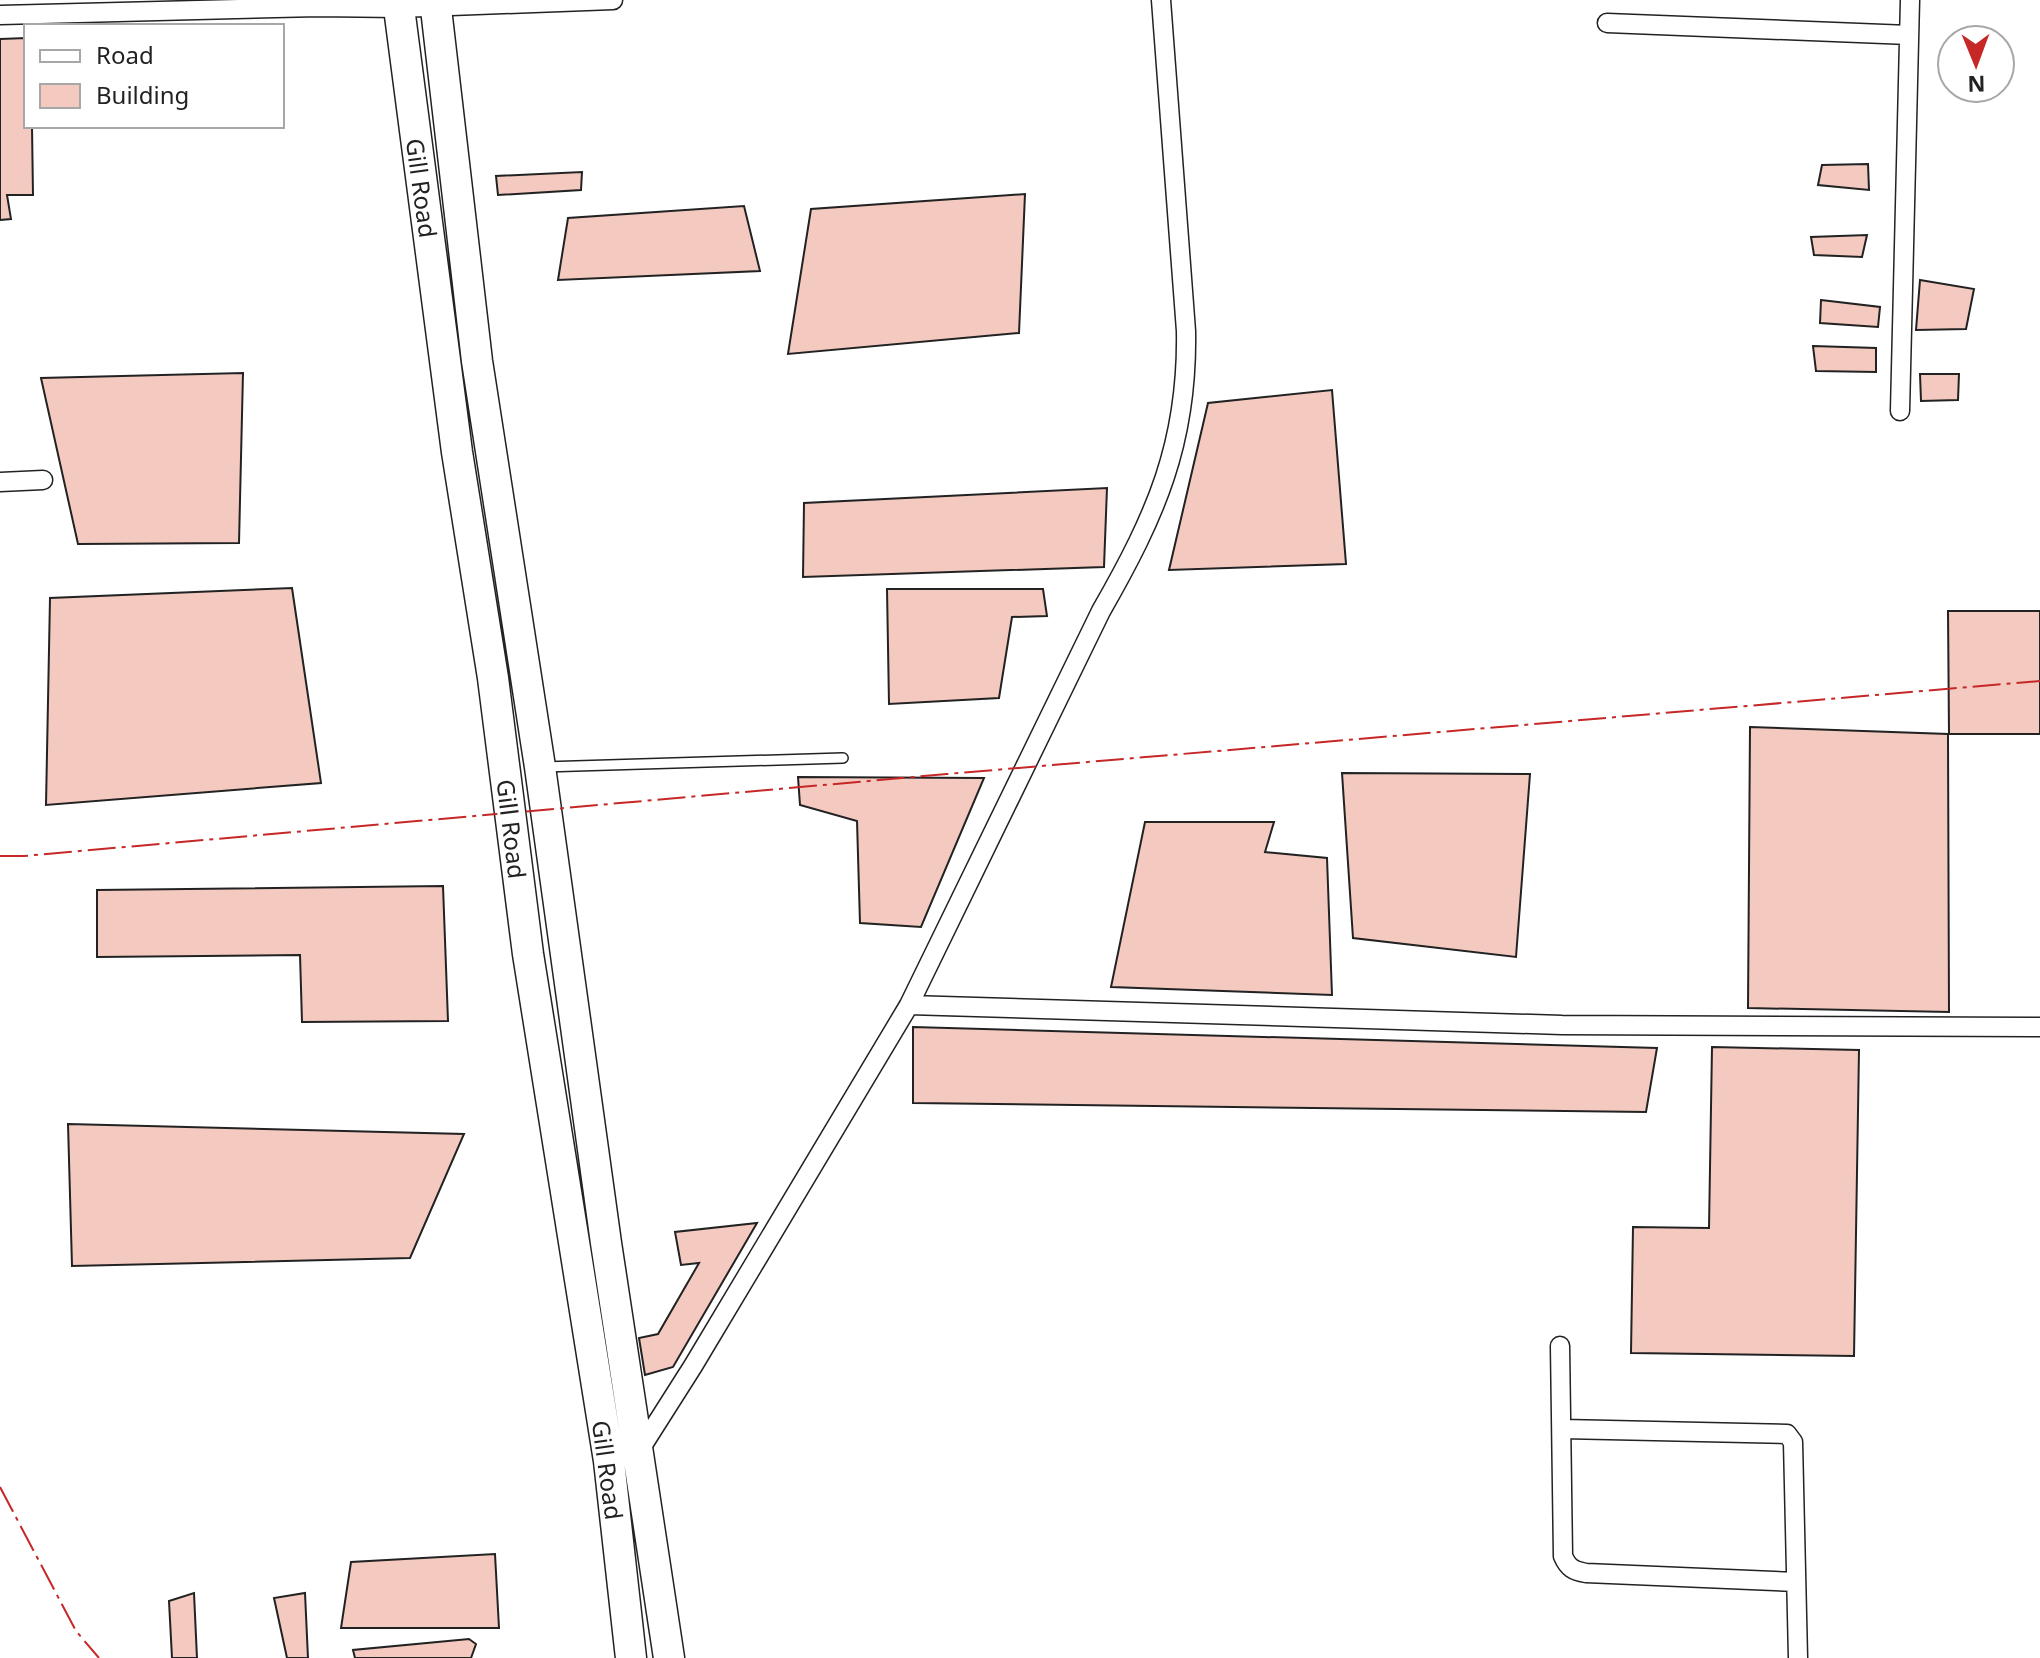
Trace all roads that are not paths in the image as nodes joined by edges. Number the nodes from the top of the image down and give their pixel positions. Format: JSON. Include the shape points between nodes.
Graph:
{"nodes":[{"id":1,"x":613,"y":0,"type":"edge"},
{"id":2,"x":1161,"y":0,"type":"edge"},
{"id":3,"x":1910,"y":0,"type":"edge"},
{"id":4,"x":436,"y":3,"type":"edge"},
{"id":5,"x":399,"y":4,"type":"edge"},
{"id":6,"x":0,"y":15,"type":"edge"},
{"id":7,"x":1607,"y":23,"type":"dead end"},
{"id":8,"x":1909,"y":35,"type":"junction"},
{"id":9,"x":1900,"y":411,"type":"dead end"},
{"id":10,"x":43,"y":480,"type":"dead end"},
{"id":11,"x":0,"y":482,"type":"edge"},
{"id":12,"x":843,"y":758,"type":"dead end"},
{"id":13,"x":540,"y":767,"type":"junction"},
{"id":14,"x":909,"y":1005,"type":"junction"},
{"id":15,"x":2040,"y":1027,"type":"edge"},
{"id":16,"x":1560,"y":1346,"type":"dead end"},
{"id":17,"x":1563,"y":1429,"type":"junction"},
{"id":18,"x":639,"y":1451,"type":"junction"},
{"id":19,"x":1796,"y":1582,"type":"junction"},
{"id":20,"x":631,"y":1658,"type":"edge"},
{"id":21,"x":669,"y":1658,"type":"edge"},
{"id":22,"x":1798,"y":1658,"type":"edge"}],
"edges":[{"from":1,"to":4,"type":"street"},
{"from":2,"to":14,"type":"street","via":[[1187,356],[1183,410],[1171,461],[1139,541]]},
{"from":3,"to":8,"type":"street"},
{"from":4,"to":5,"type":"street"},
{"from":4,"to":13,"type":"main road","via":[[477,361]]},
{"from":5,"to":6,"type":"street"},
{"from":5,"to":20,"type":"main road","name":"Gill Road","via":[[528,954],[609,1461]]},
{"from":7,"to":8,"type":"street"},
{"from":8,"to":9,"type":"street"},
{"from":10,"to":11,"type":"street"},
{"from":12,"to":13,"type":"lane"},
{"from":13,"to":18,"type":"main road"},
{"from":14,"to":15,"type":"street","via":[[1562,1025]]},
{"from":14,"to":18,"type":"street"},
{"from":16,"to":17,"type":"street"},
{"from":17,"to":19,"type":"street","via":[[1563,1556],[1574,1571]]},
{"from":17,"to":19,"type":"street","via":[[1787,1434],[1793,1442]]},
{"from":18,"to":21,"type":"main road"},
{"from":19,"to":22,"type":"street"}]}
